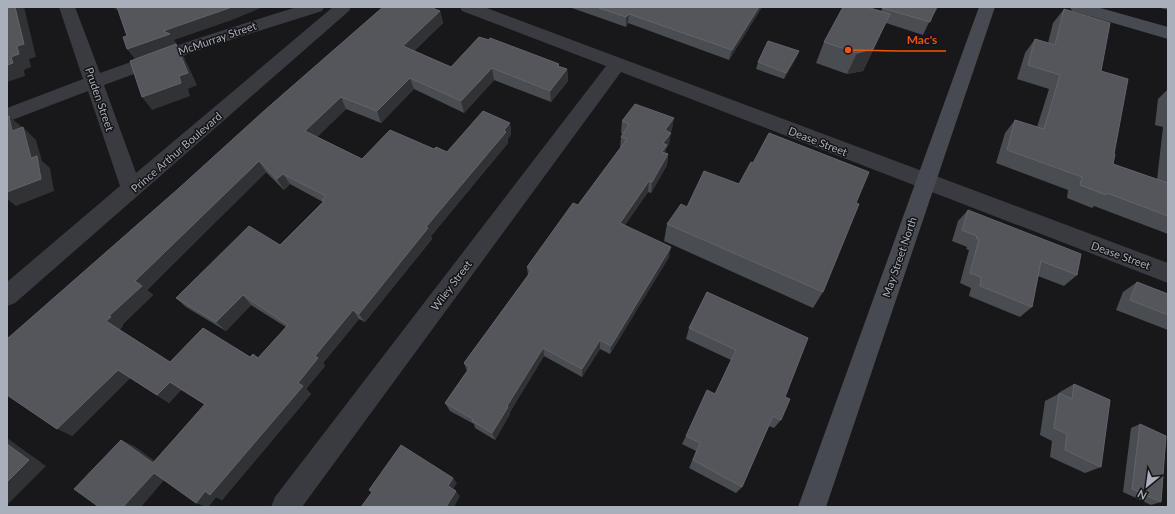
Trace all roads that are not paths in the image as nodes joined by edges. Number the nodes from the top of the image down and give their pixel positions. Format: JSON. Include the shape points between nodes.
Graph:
{"nodes":[{"id":1,"x":67,"y":7,"type":"edge"},
{"id":2,"x":316,"y":7,"type":"edge"},
{"id":3,"x":343,"y":7,"type":"edge"},
{"id":4,"x":468,"y":7,"type":"edge"},
{"id":5,"x":987,"y":7,"type":"edge"},
{"id":6,"x":1078,"y":7,"type":"edge"},
{"id":7,"x":1168,"y":33,"type":"edge"},
{"id":8,"x":617,"y":64,"type":"junction"},
{"id":9,"x":94,"y":82,"type":"junction"},
{"id":10,"x":7,"y":115,"type":"edge"},
{"id":11,"x":926,"y":182,"type":"junction"},
{"id":12,"x":132,"y":190,"type":"junction"},
{"id":13,"x":1168,"y":273,"type":"edge"},
{"id":14,"x":7,"y":296,"type":"edge"},
{"id":15,"x":285,"y":507,"type":"edge"},
{"id":16,"x":812,"y":507,"type":"edge"}],
"edges":[{"from":1,"to":9,"type":"street","name":"Pruden Street"},
{"from":2,"to":9,"type":"street","name":"McMurray Street","via":[[267,21]]},
{"from":3,"to":12,"type":"street","name":"Prince Arthur Boulevard"},
{"from":4,"to":8,"type":"street","name":"Dease Street"},
{"from":5,"to":11,"type":"main road","name":"May Street North"},
{"from":6,"to":7,"type":"main road"},
{"from":8,"to":11,"type":"street","name":"Dease Street"},
{"from":8,"to":15,"type":"street","name":"Wiley Street"},
{"from":9,"to":10,"type":"street","name":"McMurray Street"},
{"from":9,"to":12,"type":"street","name":"Pruden Street"},
{"from":11,"to":13,"type":"street","name":"Dease Street"},
{"from":11,"to":16,"type":"main road","name":"May Street North"},
{"from":12,"to":14,"type":"street","name":"Prince Arthur Boulevard"}]}
